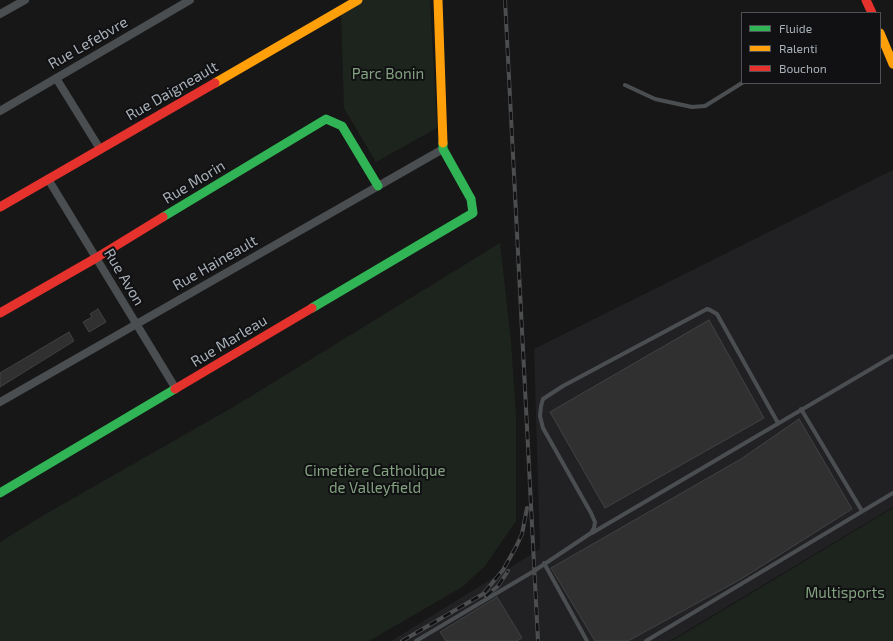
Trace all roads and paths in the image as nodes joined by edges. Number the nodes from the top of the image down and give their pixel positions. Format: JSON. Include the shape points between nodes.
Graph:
{"nodes":[{"id":1,"x":25,"y":0,"type":"edge"},
{"id":2,"x":190,"y":0,"type":"edge"},
{"id":3,"x":358,"y":0,"type":"edge"},
{"id":4,"x":438,"y":0,"type":"edge"},
{"id":5,"x":866,"y":0,"type":"edge"},
{"id":6,"x":868,"y":12,"type":"edge"},
{"id":7,"x":0,"y":14,"type":"edge"},
{"id":8,"x":881,"y":35,"type":"edge"},
{"id":9,"x":893,"y":64,"type":"edge"},
{"id":10,"x":56,"y":78,"type":"junction"},
{"id":11,"x":741,"y":84,"type":"edge"},
{"id":12,"x":625,"y":85,"type":"dead end"},
{"id":13,"x":0,"y":111,"type":"edge"},
{"id":14,"x":100,"y":149,"type":"junction"},
{"id":15,"x":443,"y":149,"type":"junction"},
{"id":16,"x":48,"y":179,"type":"junction"},
{"id":17,"x":378,"y":186,"type":"junction"},
{"id":18,"x":0,"y":207,"type":"edge"},
{"id":19,"x":96,"y":258,"type":"junction"},
{"id":20,"x":0,"y":312,"type":"edge"},
{"id":21,"x":136,"y":324,"type":"junction"},
{"id":22,"x":893,"y":356,"type":"edge"},
{"id":23,"x":176,"y":389,"type":"junction"},
{"id":24,"x":0,"y":402,"type":"edge"},
{"id":25,"x":801,"y":409,"type":"junction"},
{"id":26,"x":778,"y":423,"type":"junction"},
{"id":27,"x":0,"y":493,"type":"edge"},
{"id":28,"x":893,"y":493,"type":"edge"},
{"id":29,"x":862,"y":511,"type":"junction"},
{"id":30,"x":592,"y":533,"type":"junction"},
{"id":31,"x":544,"y":563,"type":"junction"},
{"id":32,"x":416,"y":641,"type":"edge"},
{"id":33,"x":587,"y":641,"type":"edge"},
{"id":34,"x":646,"y":641,"type":"edge"}],
"edges":[{"from":1,"to":7,"type":"street"},
{"from":2,"to":10,"type":"street","name":"Rue Lefebvre"},
{"from":3,"to":14,"type":"street","name":"Rue Daigneault"},
{"from":4,"to":15,"type":"street"},
{"from":5,"to":6,"type":"street"},
{"from":8,"to":9,"type":"street"},
{"from":10,"to":13,"type":"street","name":"Rue Lefebvre"},
{"from":10,"to":14,"type":"street"},
{"from":11,"to":12,"type":"lane","via":[[705,106],[692,107],[655,99]]},
{"from":14,"to":16,"type":"street","name":"Rue Daigneault"},
{"from":15,"to":17,"type":"street","name":"Rue Haineault"},
{"from":15,"to":23,"type":"street","name":"Rue Marleau","via":[[471,199],[473,213]]},
{"from":16,"to":18,"type":"street","name":"Rue Daigneault"},
{"from":16,"to":19,"type":"street","name":"Rue Avon"},
{"from":17,"to":19,"type":"street","name":"Rue Morin","via":[[342,126],[326,119]]},
{"from":17,"to":21,"type":"street","name":"Rue Haineault"},
{"from":19,"to":20,"type":"street","name":"Rue Morin"},
{"from":19,"to":21,"type":"street","name":"Rue Avon"},
{"from":21,"to":23,"type":"street","name":"Rue Avon"},
{"from":21,"to":24,"type":"street","name":"Rue Haineault"},
{"from":22,"to":25,"type":"lane"},
{"from":23,"to":27,"type":"street","name":"Rue Marleau"},
{"from":25,"to":26,"type":"lane"},
{"from":25,"to":29,"type":"lane"},
{"from":26,"to":30,"type":"lane"},
{"from":26,"to":30,"type":"lane","via":[[717,314],[710,310],[563,386],[543,399],[540,416],[543,428],[591,513],[595,522]]},
{"from":28,"to":29,"type":"lane"},
{"from":29,"to":34,"type":"lane"},
{"from":30,"to":31,"type":"lane"},
{"from":31,"to":32,"type":"lane"},
{"from":31,"to":33,"type":"lane"}]}
